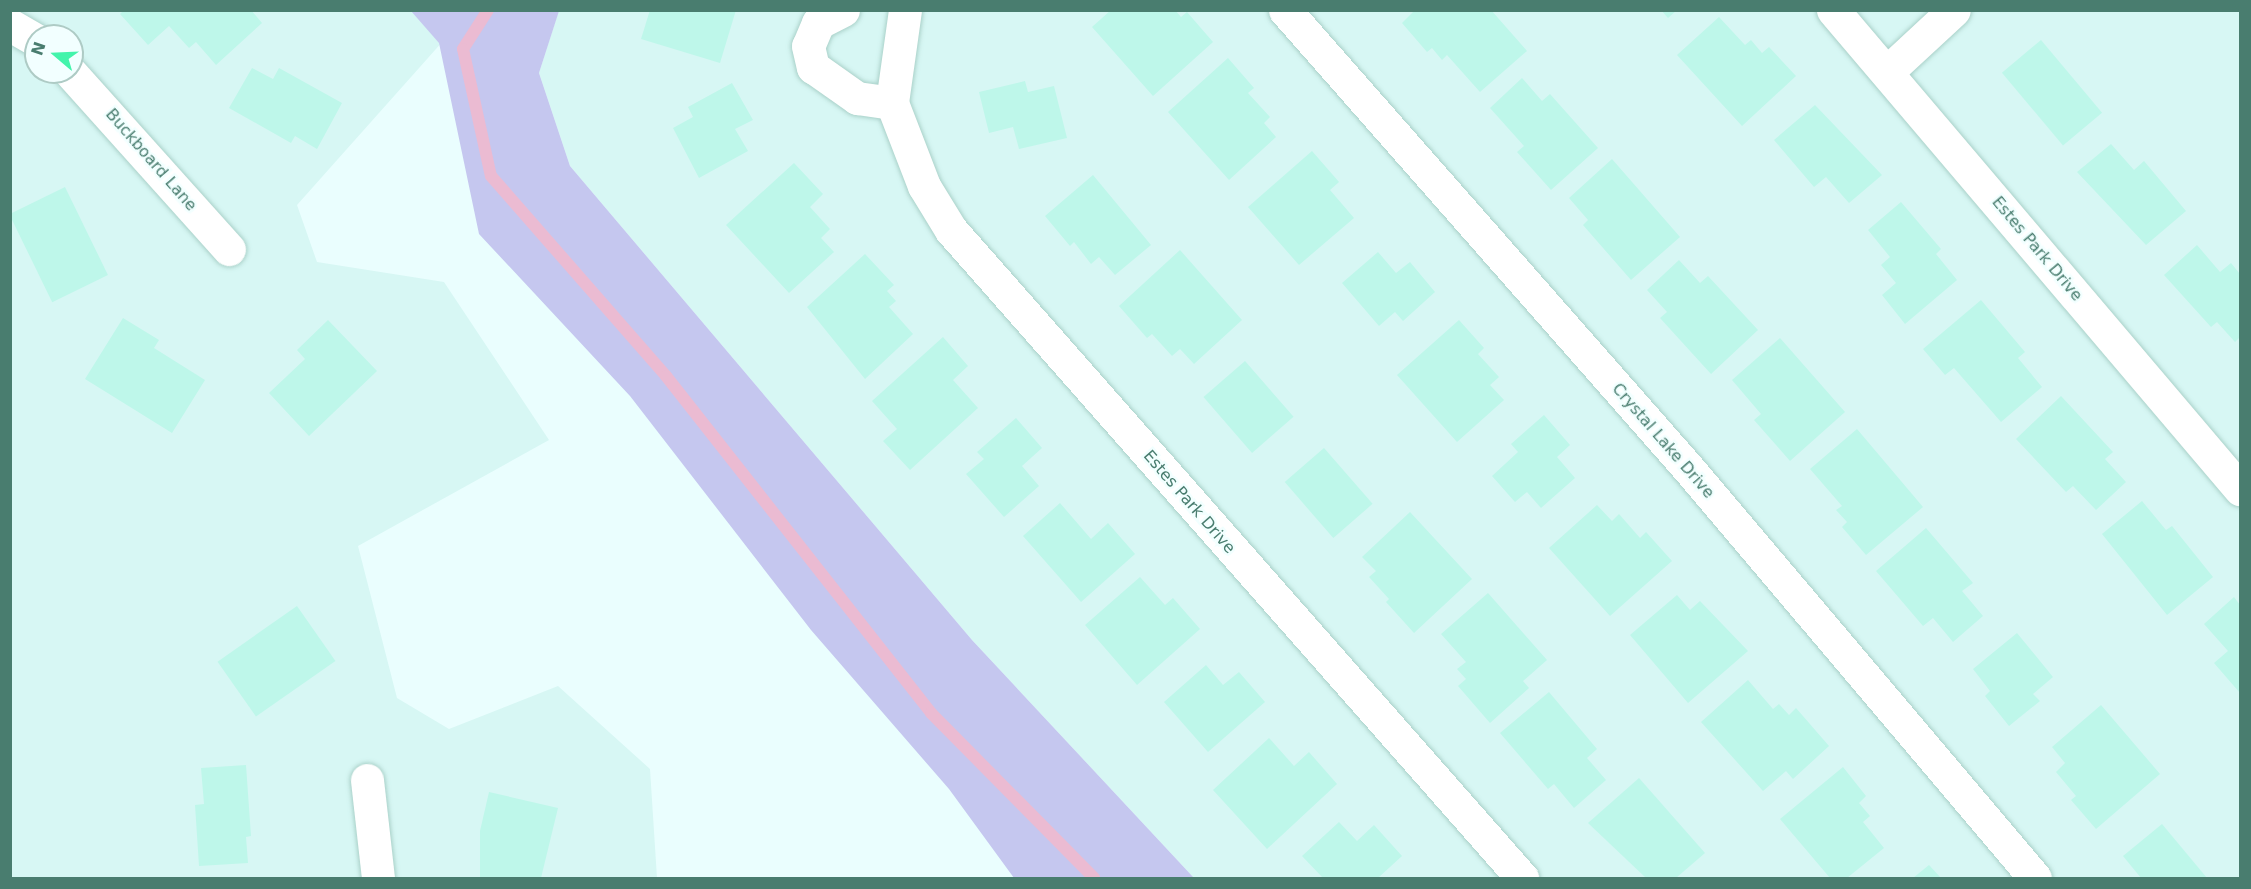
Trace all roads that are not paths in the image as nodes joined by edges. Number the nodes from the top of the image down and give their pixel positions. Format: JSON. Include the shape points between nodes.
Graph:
{"nodes":[{"id":1,"x":843,"y":10,"type":"edge"},
{"id":2,"x":900,"y":10,"type":"edge"},
{"id":3,"x":1285,"y":10,"type":"edge"},
{"id":4,"x":1833,"y":10,"type":"edge"},
{"id":5,"x":1954,"y":10,"type":"edge"},
{"id":6,"x":905,"y":11,"type":"edge"},
{"id":7,"x":10,"y":25,"type":"edge"},
{"id":8,"x":24,"y":33,"type":"edge"},
{"id":9,"x":1887,"y":72,"type":"junction"},
{"id":10,"x":81,"y":84,"type":"edge"},
{"id":11,"x":892,"y":103,"type":"junction"},
{"id":12,"x":230,"y":249,"type":"dead end"},
{"id":13,"x":2241,"y":489,"type":"edge"},
{"id":14,"x":367,"y":780,"type":"dead end"},
{"id":15,"x":378,"y":879,"type":"edge"},
{"id":16,"x":1522,"y":879,"type":"edge"},
{"id":17,"x":2035,"y":879,"type":"edge"}],
"edges":[{"from":1,"to":11,"type":"street","via":[[818,23],[808,46],[813,67],[857,98]]},
{"from":2,"to":6,"type":"street","name":"Estes Park Drive"},
{"from":3,"to":17,"type":"street","name":"Crystal Lake Drive","via":[[1688,468]]},
{"from":4,"to":9,"type":"street","name":"Estes Park Drive"},
{"from":5,"to":9,"type":"street"},
{"from":6,"to":11,"type":"street","name":"Estes Park Drive"},
{"from":7,"to":8,"type":"street"},
{"from":9,"to":13,"type":"street","name":"Estes Park Drive"},
{"from":10,"to":12,"type":"street","name":"Buckboard Lane"},
{"from":11,"to":16,"type":"street","name":"Estes Park Drive","via":[[924,186],[951,230]]},
{"from":14,"to":15,"type":"street"}]}
